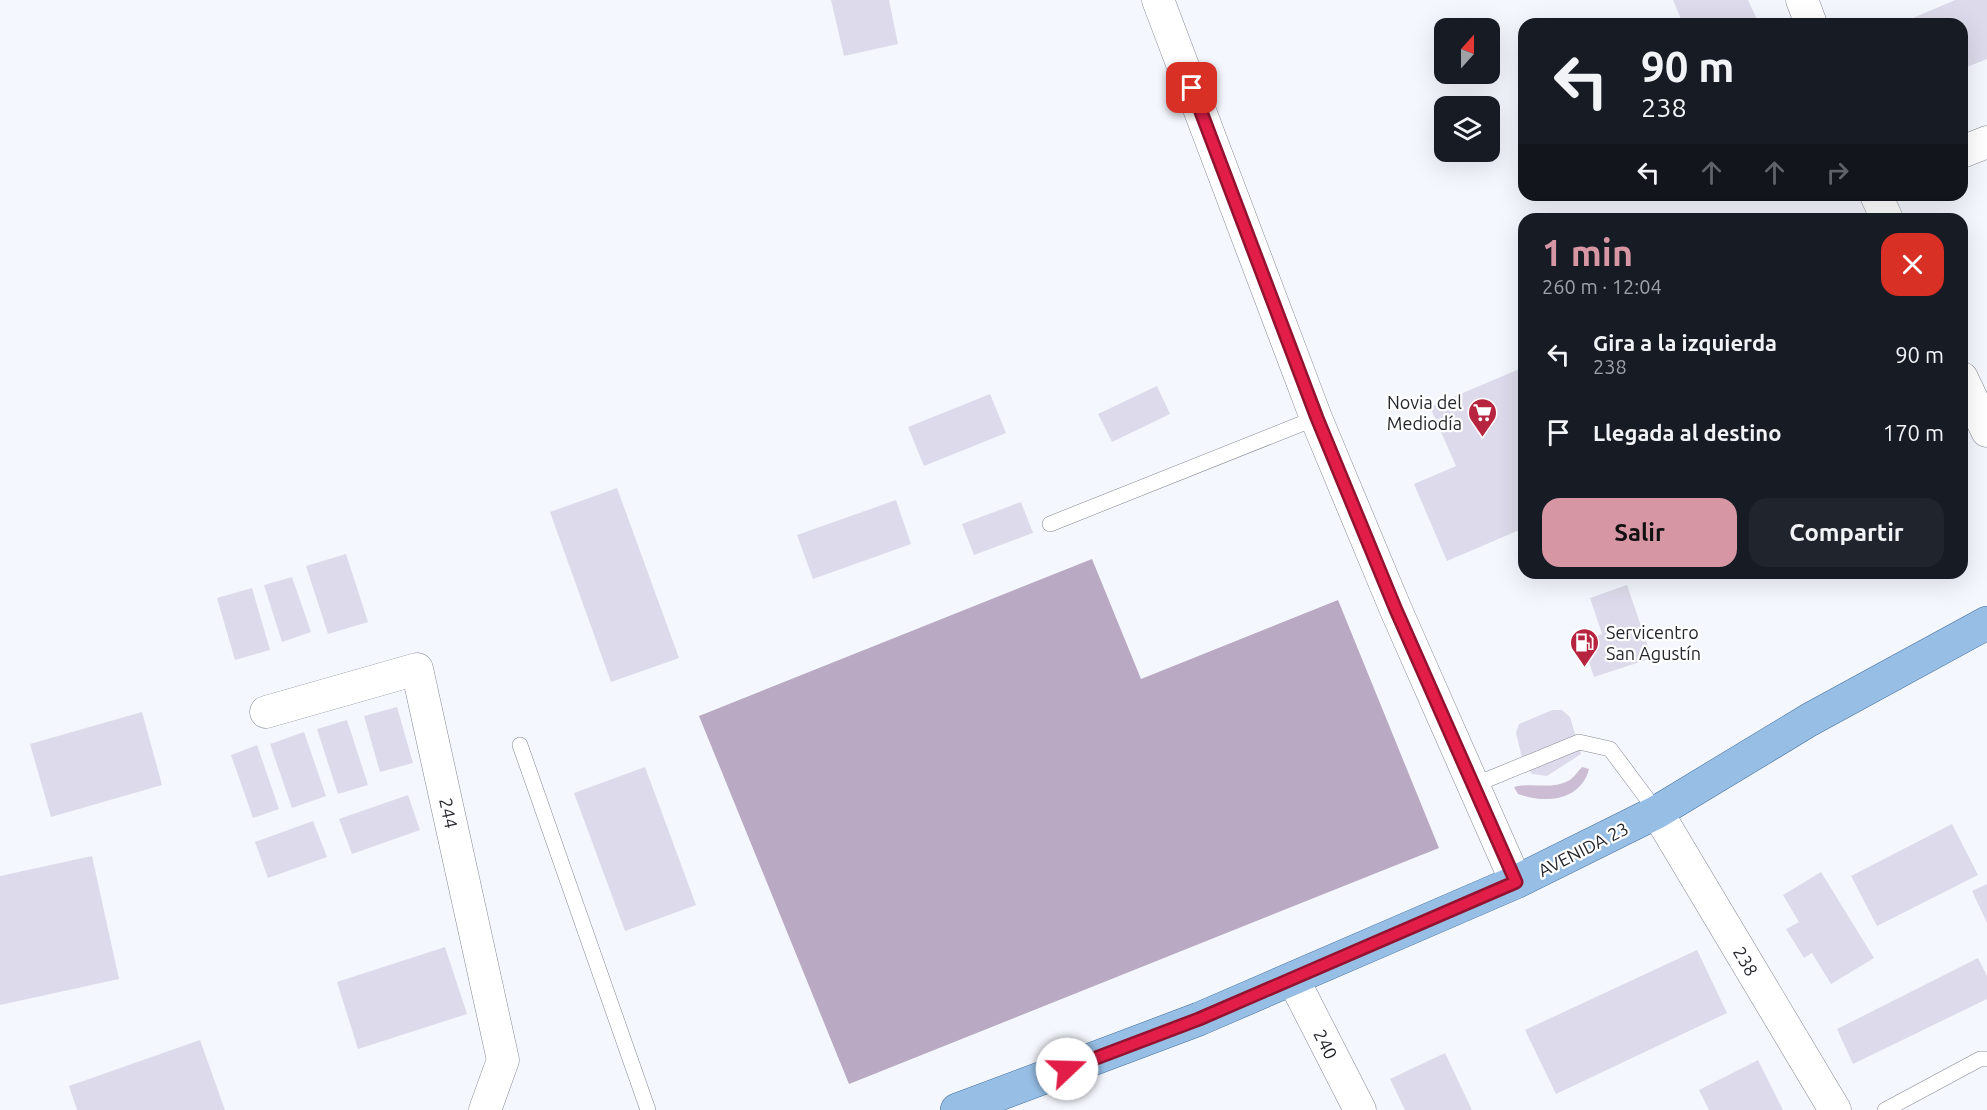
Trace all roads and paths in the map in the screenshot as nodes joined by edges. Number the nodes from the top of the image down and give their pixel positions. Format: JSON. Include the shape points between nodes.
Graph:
{"nodes":[{"id":1,"x":1158,"y":0,"type":"edge"},
{"id":2,"x":1802,"y":0,"type":"edge"},
{"id":3,"x":1809,"y":18,"type":"edge"},
{"id":4,"x":1987,"y":142,"type":"edge"},
{"id":5,"x":1968,"y":150,"type":"edge"},
{"id":6,"x":1968,"y":391,"type":"edge"},
{"id":7,"x":1317,"y":418,"type":"junction"},
{"id":8,"x":1987,"y":431,"type":"edge"},
{"id":9,"x":1050,"y":524,"type":"dead end"},
{"id":10,"x":1987,"y":623,"type":"edge"},
{"id":11,"x":266,"y":712,"type":"dead end"},
{"id":12,"x":520,"y":746,"type":"dead end"},
{"id":13,"x":1474,"y":785,"type":"junction"},
{"id":14,"x":1657,"y":812,"type":"junction"},
{"id":15,"x":1516,"y":882,"type":"junction"},
{"id":16,"x":1293,"y":979,"type":"junction"},
{"id":17,"x":1987,"y":1059,"type":"edge"},
{"id":18,"x":485,"y":1110,"type":"edge"},
{"id":19,"x":648,"y":1110,"type":"edge"},
{"id":20,"x":957,"y":1110,"type":"edge"},
{"id":21,"x":1360,"y":1110,"type":"edge"},
{"id":22,"x":1835,"y":1110,"type":"edge"},
{"id":23,"x":1886,"y":1110,"type":"edge"}],
"edges":[{"from":1,"to":7,"type":"street"},
{"from":2,"to":3,"type":"street"},
{"from":4,"to":5,"type":"street"},
{"from":6,"to":8,"type":"street"},
{"from":7,"to":9,"type":"lane"},
{"from":7,"to":13,"type":"street"},
{"from":10,"to":14,"type":"main road","name":"AVENIDA 23","via":[[1809,720]]},
{"from":11,"to":18,"type":"street","name":"244","via":[[417,669],[503,1060]]},
{"from":12,"to":19,"type":"lane"},
{"from":13,"to":14,"type":"lane","via":[[1579,742],[1610,749]]},
{"from":13,"to":15,"type":"street"},
{"from":14,"to":15,"type":"main road","name":"AVENIDA 23"},
{"from":14,"to":22,"type":"street","name":"238"},
{"from":15,"to":16,"type":"main road","name":"AVENIDA 23"},
{"from":16,"to":20,"type":"main road","name":"AVENIDA 23","via":[[1199,1019]]},
{"from":16,"to":21,"type":"street","name":"240"},
{"from":17,"to":23,"type":"lane","via":[[1980,1059]]}]}
